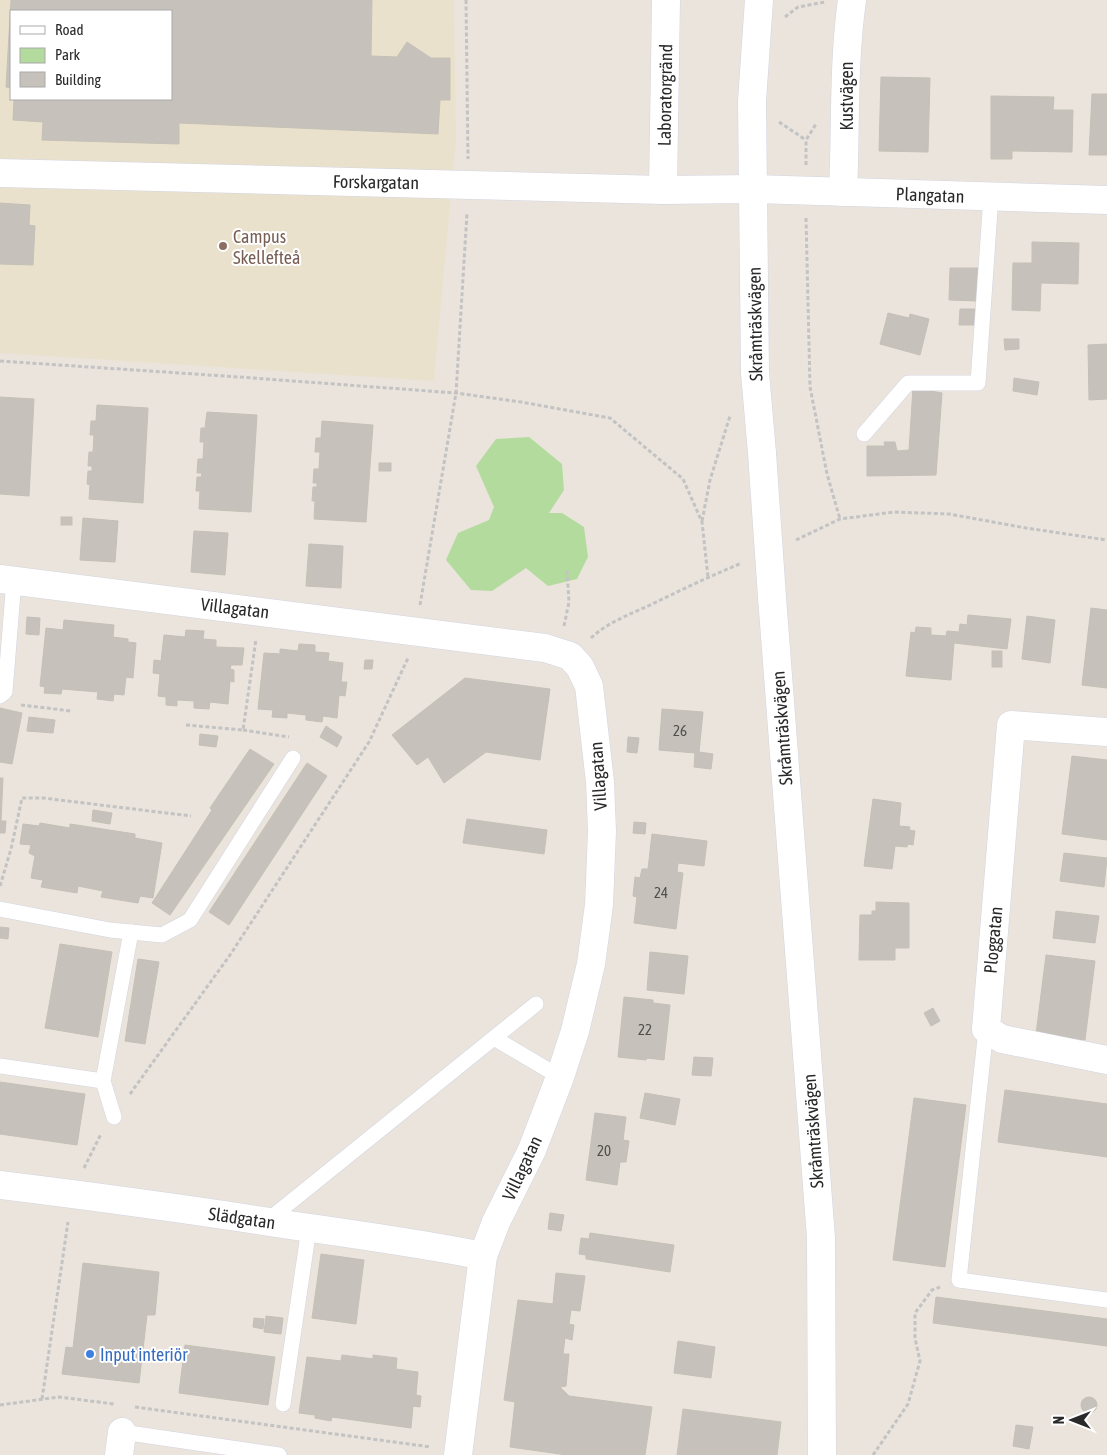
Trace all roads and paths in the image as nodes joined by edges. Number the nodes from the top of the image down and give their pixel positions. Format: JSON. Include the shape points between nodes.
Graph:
{"nodes":[{"id":1,"x":466,"y":0,"type":"edge"},
{"id":2,"x":666,"y":0,"type":"edge"},
{"id":3,"x":759,"y":0,"type":"edge"},
{"id":4,"x":840,"y":1,"type":"edge"},
{"id":5,"x":780,"y":20,"type":"dead end"},
{"id":6,"x":778,"y":120,"type":"dead end"},
{"id":7,"x":819,"y":120,"type":"dead end"},
{"id":8,"x":806,"y":140,"type":"junction"},
{"id":9,"x":468,"y":163,"type":"dead end"},
{"id":10,"x":806,"y":164,"type":"dead end"},
{"id":11,"x":0,"y":173,"type":"edge"},
{"id":12,"x":752,"y":189,"type":"junction"},
{"id":13,"x":663,"y":190,"type":"junction"},
{"id":14,"x":843,"y":192,"type":"junction"},
{"id":15,"x":991,"y":196,"type":"junction"},
{"id":16,"x":1107,"y":200,"type":"edge"},
{"id":17,"x":806,"y":218,"type":"dead end"},
{"id":18,"x":0,"y":362,"type":"edge"},
{"id":19,"x":731,"y":414,"type":"dead end"},
{"id":20,"x":864,"y":434,"type":"dead end"},
{"id":21,"x":840,"y":519,"type":"junction"},
{"id":22,"x":702,"y":522,"type":"junction"},
{"id":23,"x":815,"y":531,"type":"dead end"},
{"id":24,"x":1107,"y":540,"type":"edge"},
{"id":25,"x":726,"y":569,"type":"dead end"},
{"id":26,"x":567,"y":571,"type":"dead end"},
{"id":27,"x":708,"y":577,"type":"junction"},
{"id":28,"x":7,"y":579,"type":"edge"},
{"id":29,"x":260,"y":611,"type":"junction"},
{"id":30,"x":564,"y":626,"type":"dead end"},
{"id":31,"x":570,"y":656,"type":"junction"},
{"id":32,"x":0,"y":696,"type":"edge"},
{"id":33,"x":18,"y":705,"type":"dead end"},
{"id":34,"x":71,"y":711,"type":"dead end"},
{"id":35,"x":186,"y":724,"type":"dead end"},
{"id":36,"x":1107,"y":732,"type":"edge"},
{"id":37,"x":293,"y":758,"type":"dead end"},
{"id":38,"x":190,"y":816,"type":"dead end"},
{"id":39,"x":0,"y":886,"type":"edge"},
{"id":40,"x":0,"y":909,"type":"edge"},
{"id":41,"x":131,"y":932,"type":"junction"},
{"id":42,"x":536,"y":1004,"type":"dead end"},
{"id":43,"x":986,"y":1029,"type":"junction"},
{"id":44,"x":494,"y":1038,"type":"junction"},
{"id":45,"x":1107,"y":1060,"type":"edge"},
{"id":46,"x":0,"y":1066,"type":"edge"},
{"id":47,"x":560,"y":1077,"type":"junction"},
{"id":48,"x":103,"y":1081,"type":"junction"},
{"id":49,"x":114,"y":1116,"type":"dead end"},
{"id":50,"x":0,"y":1185,"type":"edge"},
{"id":51,"x":267,"y":1221,"type":"junction"},
{"id":52,"x":309,"y":1228,"type":"junction"},
{"id":53,"x":483,"y":1256,"type":"junction"},
{"id":54,"x":959,"y":1280,"type":"junction"},
{"id":55,"x":1107,"y":1300,"type":"edge"},
{"id":56,"x":283,"y":1404,"type":"dead end"},
{"id":57,"x":0,"y":1405,"type":"edge"},
{"id":58,"x":118,"y":1405,"type":"dead end"},
{"id":59,"x":128,"y":1406,"type":"dead end"},
{"id":60,"x":120,"y":1444,"type":"edge"},
{"id":61,"x":446,"y":1451,"type":"edge"},
{"id":62,"x":278,"y":1455,"type":"edge"},
{"id":63,"x":822,"y":1455,"type":"edge"},
{"id":64,"x":873,"y":1455,"type":"edge"}],
"edges":[{"from":1,"to":9,"type":"path"},
{"from":2,"to":13,"type":"street","name":"Laboratorgränd"},
{"from":3,"to":12,"type":"street","name":"Skråmträskvägen","via":[[752,101]]},
{"from":4,"to":5,"type":"path","via":[[798,7]]},
{"from":4,"to":14,"type":"street","name":"Kustvägen","via":[[846,40]]},
{"from":6,"to":8,"type":"path"},
{"from":7,"to":8,"type":"path"},
{"from":8,"to":10,"type":"path"},
{"from":11,"to":13,"type":"street","name":"Forskargatan"},
{"from":12,"to":13,"type":"street","name":"Forskargatan"},
{"from":12,"to":14,"type":"street","name":"Plangatan"},
{"from":12,"to":63,"type":"street","name":"Skråmträskvägen","bridge":true,"via":[[755,373],[821,1238]]},
{"from":14,"to":15,"type":"street","name":"Plangatan"},
{"from":15,"to":16,"type":"street","name":"Plangatan"},
{"from":15,"to":20,"type":"lane","via":[[978,383],[908,383]]},
{"from":17,"to":21,"type":"path","via":[[810,387],[827,474]]},
{"from":18,"to":22,"type":"path","via":[[456,393],[610,418],[682,479]]},
{"from":19,"to":22,"type":"path","via":[[710,480]]},
{"from":21,"to":23,"type":"path"},
{"from":21,"to":24,"type":"path","via":[[894,512],[949,514]]},
{"from":22,"to":27,"type":"path"},
{"from":25,"to":27,"type":"path"},
{"from":26,"to":30,"type":"path","via":[[568,602]]},
{"from":27,"to":31,"type":"path","via":[[601,629]]},
{"from":28,"to":29,"type":"street","name":"Villagatan"},
{"from":28,"to":32,"type":"lane","via":[[5,692]]},
{"from":29,"to":31,"type":"street","name":"Villagatan","via":[[545,648]]},
{"from":29,"to":35,"type":"path","via":[[243,730]]},
{"from":31,"to":47,"type":"street","name":"Villagatan","via":[[580,667],[589,686],[602,831],[599,905],[592,964]]},
{"from":33,"to":34,"type":"path"},
{"from":36,"to":43,"type":"street","name":"Ploggatan","via":[[1011,725]]},
{"from":37,"to":41,"type":"lane","via":[[190,920],[162,936]]},
{"from":38,"to":39,"type":"path","via":[[22,798]]},
{"from":40,"to":41,"type":"lane"},
{"from":41,"to":48,"type":"lane"},
{"from":42,"to":44,"type":"lane"},
{"from":43,"to":45,"type":"street","via":[[1002,1039]]},
{"from":43,"to":54,"type":"lane"},
{"from":44,"to":47,"type":"lane"},
{"from":44,"to":51,"type":"lane"},
{"from":46,"to":48,"type":"lane"},
{"from":47,"to":53,"type":"street","name":"Villagatan","via":[[532,1150]]},
{"from":48,"to":49,"type":"lane"},
{"from":50,"to":51,"type":"street","name":"Slädgatan"},
{"from":51,"to":52,"type":"street","name":"Slädgatan"},
{"from":52,"to":53,"type":"street","name":"Slädgatan"},
{"from":52,"to":56,"type":"lane"},
{"from":53,"to":61,"type":"street","name":"Villagatan"},
{"from":54,"to":55,"type":"lane"},
{"from":54,"to":64,"type":"path","via":[[932,1290],[915,1313],[915,1338],[920,1361],[908,1404]]},
{"from":57,"to":58,"type":"path","via":[[59,1397]]},
{"from":59,"to":61,"type":"path"},
{"from":60,"to":62,"type":"lane"}]}
